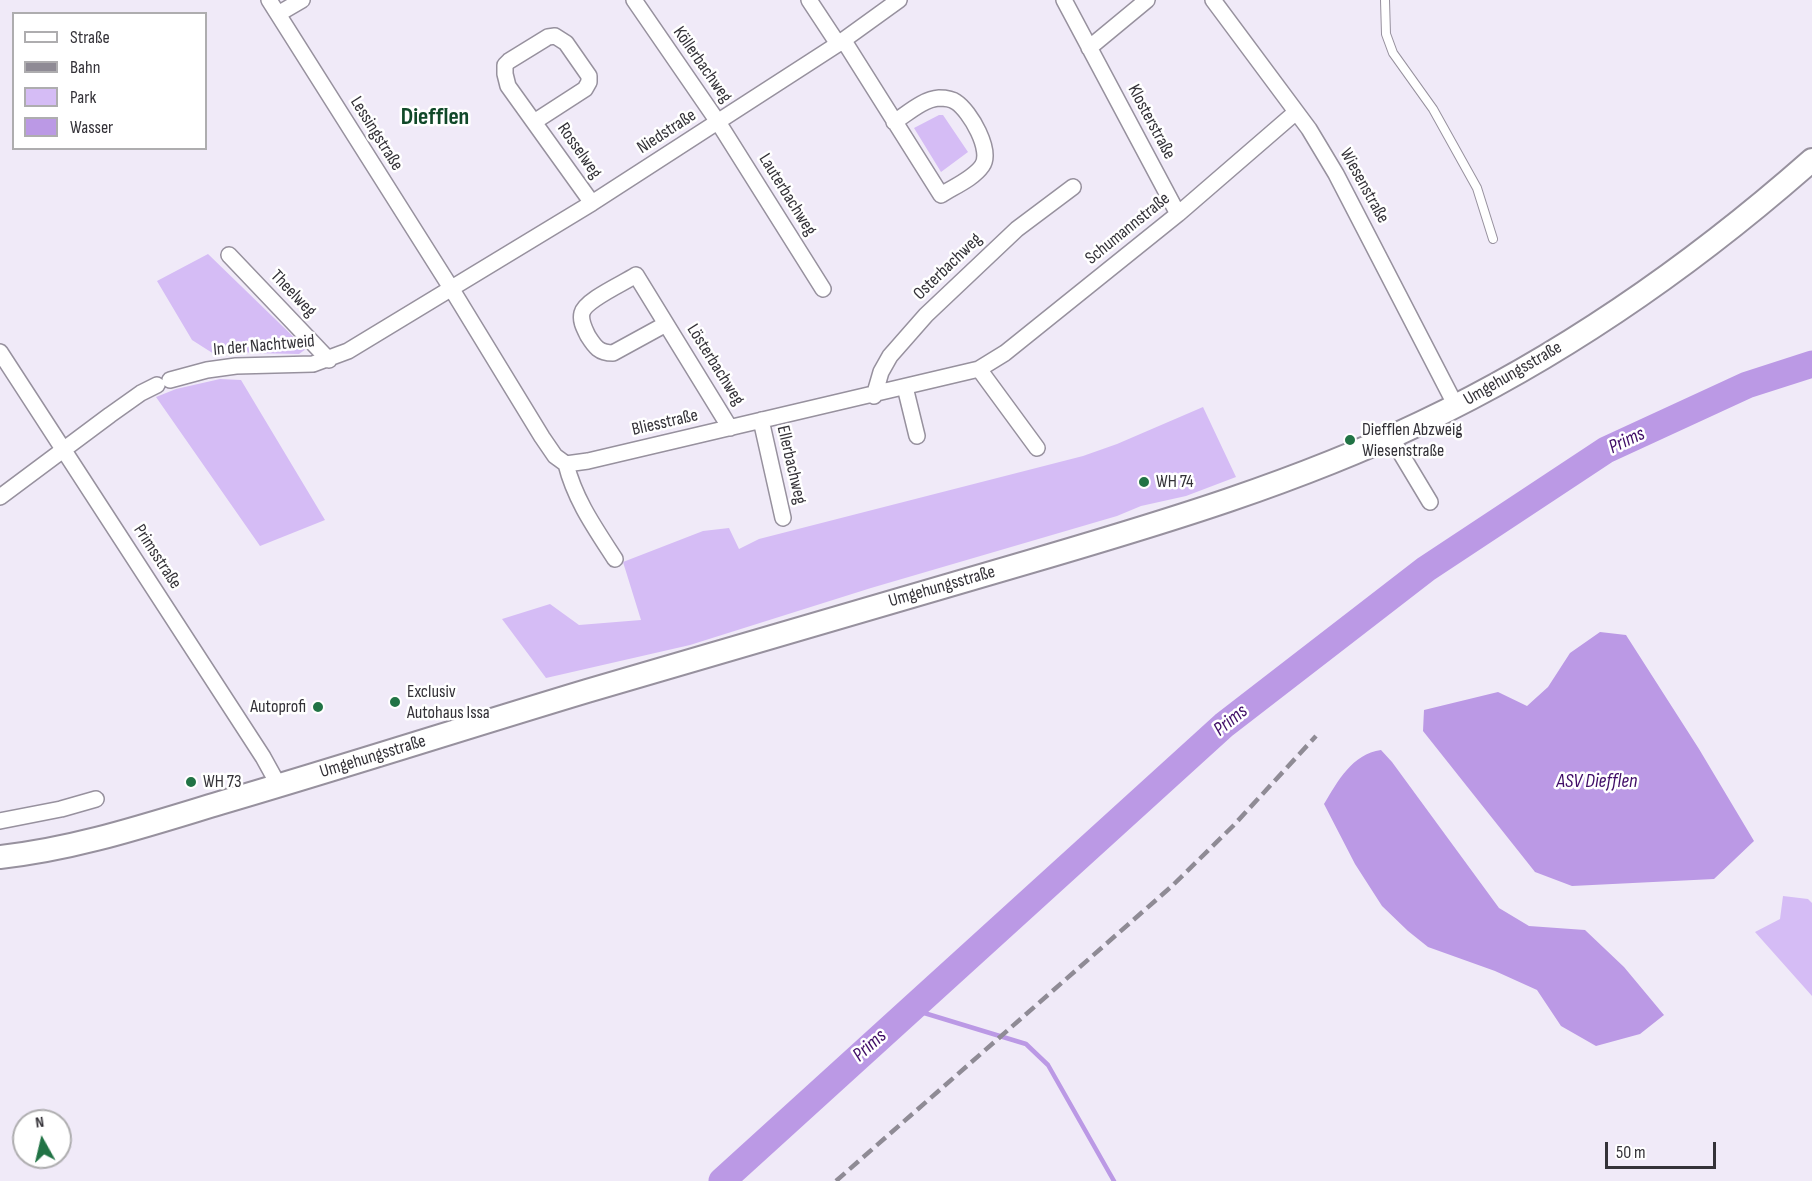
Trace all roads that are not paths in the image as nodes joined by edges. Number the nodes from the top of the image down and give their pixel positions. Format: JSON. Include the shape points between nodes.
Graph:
{"nodes":[{"id":1,"x":269,"y":0,"type":"edge"},
{"id":2,"x":302,"y":0,"type":"edge"},
{"id":3,"x":634,"y":0,"type":"edge"},
{"id":4,"x":809,"y":0,"type":"edge"},
{"id":5,"x":899,"y":0,"type":"edge"},
{"id":6,"x":1064,"y":0,"type":"edge"},
{"id":7,"x":1148,"y":0,"type":"edge"},
{"id":8,"x":1213,"y":0,"type":"edge"},
{"id":9,"x":1385,"y":0,"type":"edge"},
{"id":10,"x":278,"y":14,"type":"junction"},
{"id":11,"x":841,"y":43,"type":"junction"},
{"id":12,"x":1089,"y":48,"type":"junction"},
{"id":13,"x":1296,"y":112,"type":"junction"},
{"id":14,"x":534,"y":122,"type":"junction"},
{"id":15,"x":718,"y":122,"type":"junction"},
{"id":16,"x":894,"y":122,"type":"junction"},
{"id":17,"x":1812,"y":160,"type":"edge"},
{"id":18,"x":1073,"y":187,"type":"dead end"},
{"id":19,"x":591,"y":203,"type":"junction"},
{"id":20,"x":1178,"y":214,"type":"junction"},
{"id":21,"x":1493,"y":239,"type":"dead end"},
{"id":22,"x":229,"y":255,"type":"dead end"},
{"id":23,"x":451,"y":288,"type":"junction"},
{"id":24,"x":823,"y":289,"type":"dead end"},
{"id":25,"x":666,"y":324,"type":"junction"},
{"id":26,"x":0,"y":352,"type":"edge"},
{"id":27,"x":329,"y":360,"type":"junction"},
{"id":28,"x":979,"y":369,"type":"junction"},
{"id":29,"x":905,"y":387,"type":"junction"},
{"id":30,"x":874,"y":396,"type":"junction"},
{"id":31,"x":1456,"y":406,"type":"junction"},
{"id":32,"x":761,"y":420,"type":"junction"},
{"id":33,"x":730,"y":428,"type":"junction"},
{"id":34,"x":917,"y":436,"type":"dead end"},
{"id":35,"x":1390,"y":438,"type":"junction"},
{"id":36,"x":1037,"y":448,"type":"dead end"},
{"id":37,"x":63,"y":450,"type":"junction"},
{"id":38,"x":566,"y":464,"type":"junction"},
{"id":39,"x":0,"y":497,"type":"edge"},
{"id":40,"x":1430,"y":502,"type":"dead end"},
{"id":41,"x":783,"y":518,"type":"dead end"},
{"id":42,"x":615,"y":559,"type":"dead end"},
{"id":43,"x":279,"y":786,"type":"junction"},
{"id":44,"x":96,"y":799,"type":"dead end"},
{"id":45,"x":0,"y":821,"type":"edge"},
{"id":46,"x":0,"y":857,"type":"edge"}],
"edges":[{"from":1,"to":10,"type":"street","name":"Lessingstraße"},
{"from":2,"to":10,"type":"street"},
{"from":3,"to":15,"type":"street","name":"Köllerbachweg"},
{"from":4,"to":11,"type":"street"},
{"from":5,"to":11,"type":"street","name":"Niedstraße"},
{"from":6,"to":12,"type":"street","name":"Klosterstraße"},
{"from":7,"to":12,"type":"street"},
{"from":8,"to":13,"type":"street","name":"Wiesenstraße"},
{"from":9,"to":21,"type":"lane","via":[[1386,34],[1393,53],[1433,109],[1477,188]]},
{"from":10,"to":23,"type":"street","name":"Lessingstraße"},
{"from":11,"to":15,"type":"street","name":"Niedstraße"},
{"from":11,"to":16,"type":"street"},
{"from":12,"to":20,"type":"street","name":"Klosterstraße"},
{"from":13,"to":20,"type":"street","name":"Schumannstraße"},
{"from":13,"to":31,"type":"street","name":"Wiesenstraße","via":[[1336,174]]},
{"from":14,"to":14,"type":"street","name":"Rosselweg","via":[[508,86],[506,65],[555,36],[566,43],[589,76],[589,82]]},
{"from":14,"to":19,"type":"street","name":"Rosselweg"},
{"from":15,"to":19,"type":"street","name":"Niedstraße"},
{"from":15,"to":24,"type":"street","name":"Lauterbachweg"},
{"from":16,"to":16,"type":"street","via":[[937,98],[957,102],[982,138],[985,161],[973,175],[940,195]]},
{"from":17,"to":31,"type":"main road","name":"Umgehungsstraße","via":[[1762,204],[1646,292],[1532,365]]},
{"from":18,"to":30,"type":"street","name":"Osterbachweg","via":[[1017,229],[918,324],[890,356]]},
{"from":19,"to":23,"type":"street","name":"Niedstraße"},
{"from":20,"to":28,"type":"street","name":"Schumannstraße","via":[[1005,353]]},
{"from":22,"to":27,"type":"street","name":"Theelweg"},
{"from":23,"to":27,"type":"street","name":"In der Nachtweid"},
{"from":23,"to":38,"type":"street","via":[[542,437]]},
{"from":25,"to":25,"type":"street","name":"Lösterbachweg","via":[[636,275],[586,305],[582,315],[582,325],[603,353],[613,353]]},
{"from":25,"to":33,"type":"street","name":"Lösterbachweg"},
{"from":26,"to":37,"type":"street","name":"Primsstraße"},
{"from":27,"to":37,"type":"street","name":"In der Nachtweid","via":[[207,370],[163,383],[141,393]]},
{"from":28,"to":29,"type":"street","name":"Bliesstraße"},
{"from":28,"to":36,"type":"street"},
{"from":29,"to":30,"type":"street","name":"Bliesstraße"},
{"from":29,"to":34,"type":"street"},
{"from":30,"to":32,"type":"street","name":"Bliesstraße"},
{"from":31,"to":35,"type":"main road","name":"Umgehungsstraße"},
{"from":32,"to":33,"type":"street","name":"Bliesstraße"},
{"from":32,"to":41,"type":"street","name":"Ellerbachweg"},
{"from":33,"to":38,"type":"street","name":"Bliesstraße"},
{"from":35,"to":40,"type":"street"},
{"from":35,"to":43,"type":"main road","name":"Umgehungsstraße","via":[[1259,491],[1146,527]]},
{"from":37,"to":39,"type":"street","name":"In der Nachtweid"},
{"from":37,"to":43,"type":"street","name":"Primsstraße"},
{"from":38,"to":42,"type":"street","via":[[578,501]]},
{"from":43,"to":46,"type":"main road","name":"Umgehungsstraße","via":[[68,847]]},
{"from":44,"to":45,"type":"street"}]}
